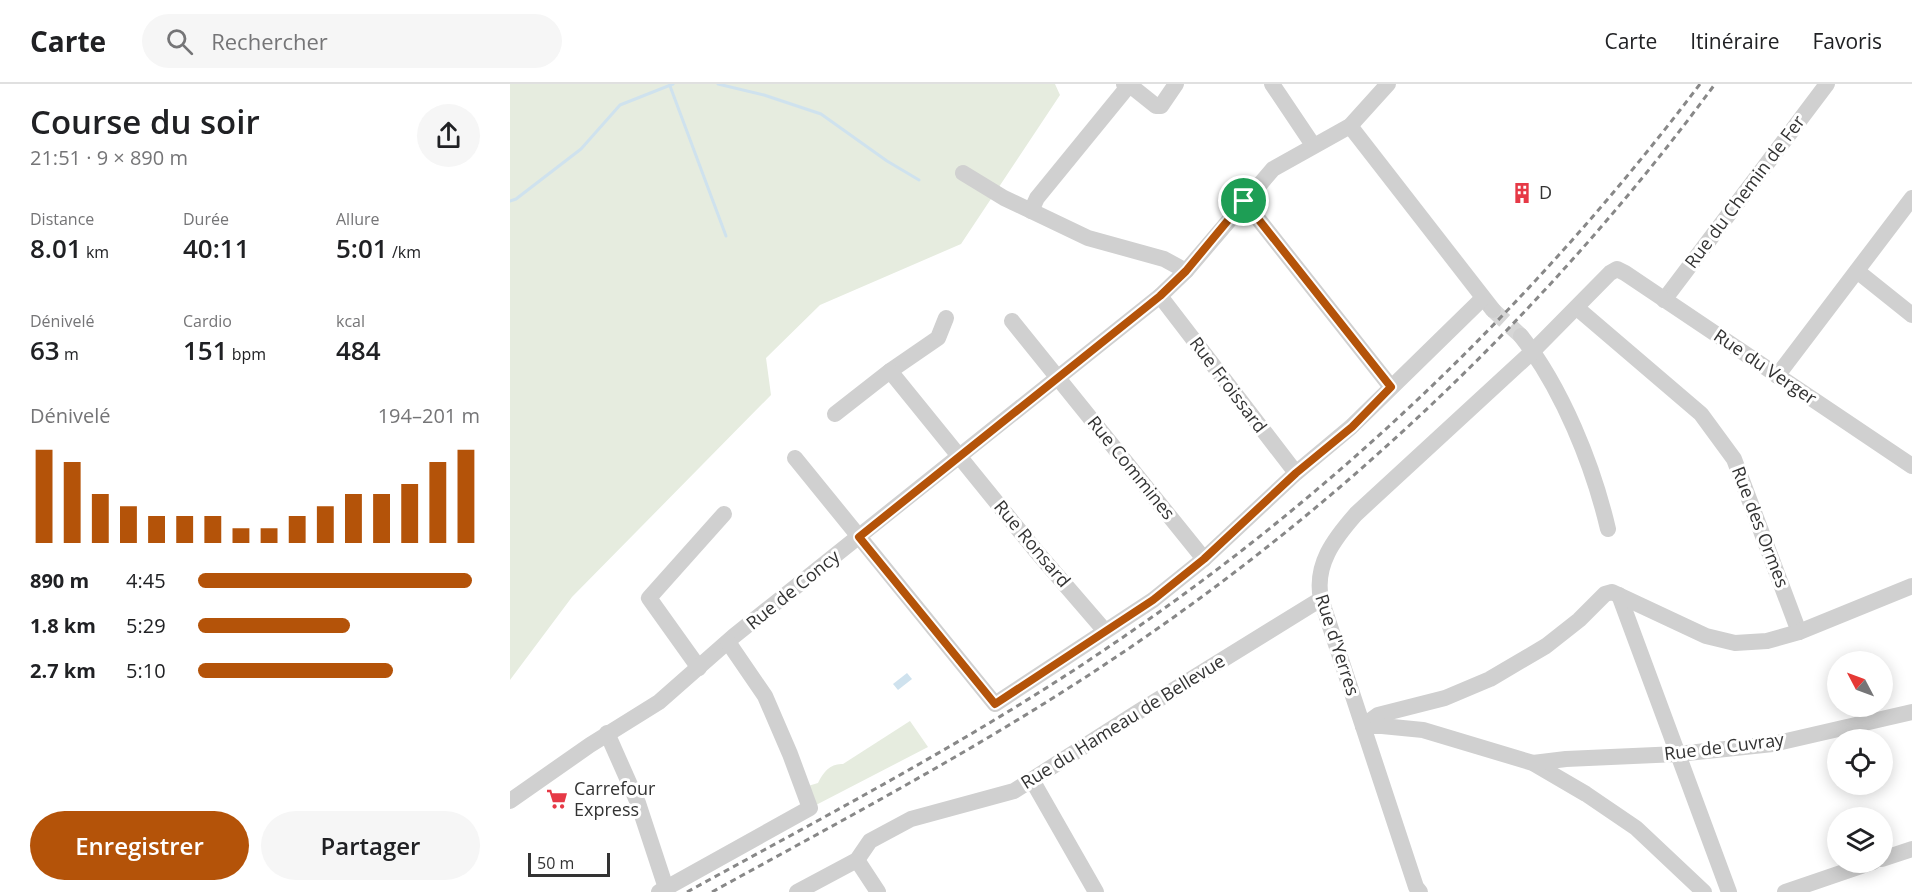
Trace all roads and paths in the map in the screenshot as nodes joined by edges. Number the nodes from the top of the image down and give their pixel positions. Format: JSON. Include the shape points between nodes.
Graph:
{"nodes":[{"id":1,"x":1176,"y":84,"type":"edge"},
{"id":2,"x":1272,"y":84,"type":"edge"},
{"id":3,"x":1388,"y":84,"type":"edge"},
{"id":4,"x":1827,"y":84,"type":"edge"},
{"id":5,"x":1125,"y":87,"type":"edge"},
{"id":6,"x":1350,"y":126,"type":"junction"},
{"id":7,"x":1313,"y":145,"type":"junction"},
{"id":8,"x":963,"y":173,"type":"dead end"},
{"id":9,"x":1912,"y":198,"type":"edge"},
{"id":10,"x":1244,"y":201,"type":"junction"},
{"id":11,"x":1031,"y":211,"type":"junction"},
{"id":12,"x":1617,"y":269,"type":"joint"},
{"id":13,"x":1186,"y":271,"type":"junction"},
{"id":14,"x":1857,"y":271,"type":"junction"},
{"id":15,"x":1160,"y":296,"type":"junction"},
{"id":16,"x":1664,"y":300,"type":"junction"},
{"id":17,"x":1577,"y":308,"type":"junction"},
{"id":18,"x":1912,"y":315,"type":"edge"},
{"id":19,"x":946,"y":318,"type":"dead end"},
{"id":20,"x":1012,"y":321,"type":"dead end"},
{"id":21,"x":1521,"y":336,"type":"tunnel mouth"},
{"id":22,"x":1533,"y":351,"type":"junction"},
{"id":23,"x":890,"y":371,"type":"junction"},
{"id":24,"x":1777,"y":376,"type":"junction"},
{"id":25,"x":1058,"y":377,"type":"junction"},
{"id":26,"x":1391,"y":387,"type":"junction"},
{"id":27,"x":835,"y":414,"type":"dead end"},
{"id":28,"x":959,"y":456,"type":"junction"},
{"id":29,"x":795,"y":458,"type":"dead end"},
{"id":30,"x":1912,"y":466,"type":"edge"},
{"id":31,"x":1296,"y":473,"type":"junction"},
{"id":32,"x":724,"y":514,"type":"dead end"},
{"id":33,"x":1608,"y":529,"type":"dead end"},
{"id":34,"x":859,"y":537,"type":"junction"},
{"id":35,"x":1204,"y":559,"type":"junction"},
{"id":36,"x":1912,"y":586,"type":"edge"},
{"id":37,"x":1616,"y":593,"type":"junction"},
{"id":38,"x":1321,"y":599,"type":"junction"},
{"id":39,"x":1105,"y":631,"type":"junction"},
{"id":40,"x":1800,"y":632,"type":"junction"},
{"id":41,"x":728,"y":642,"type":"junction"},
{"id":42,"x":699,"y":668,"type":"junction"},
{"id":43,"x":1399,"y":711,"type":"junction"},
{"id":44,"x":1912,"y":712,"type":"edge"},
{"id":45,"x":1363,"y":726,"type":"junction"},
{"id":46,"x":1423,"y":730,"type":"junction"},
{"id":47,"x":607,"y":734,"type":"junction"},
{"id":48,"x":1678,"y":754,"type":"junction"},
{"id":49,"x":1533,"y":764,"type":"junction"},
{"id":50,"x":1032,"y":780,"type":"junction"},
{"id":51,"x":510,"y":801,"type":"edge"},
{"id":52,"x":1912,"y":849,"type":"edge"},
{"id":53,"x":1893,"y":855,"type":"edge"},
{"id":54,"x":857,"y":860,"type":"junction"},
{"id":55,"x":1841,"y":873,"type":"edge"},
{"id":56,"x":663,"y":890,"type":"edge"},
{"id":57,"x":797,"y":892,"type":"edge"},
{"id":58,"x":878,"y":892,"type":"edge"},
{"id":59,"x":1096,"y":892,"type":"edge"},
{"id":60,"x":1420,"y":892,"type":"edge"},
{"id":61,"x":1704,"y":892,"type":"edge"},
{"id":62,"x":1729,"y":892,"type":"edge"},
{"id":63,"x":1785,"y":892,"type":"edge"}],
"edges":[{"from":1,"to":5,"type":"street","via":[[1161,106],[1131,86]]},
{"from":2,"to":7,"type":"street"},
{"from":3,"to":6,"type":"street","name":"Rue de Concy"},
{"from":4,"to":16,"type":"street","name":"Rue du Chemin de Fer"},
{"from":5,"to":11,"type":"street","via":[[1037,198]]},
{"from":6,"to":7,"type":"street","name":"Rue de Concy"},
{"from":6,"to":26,"type":"street","via":[[1488,304]]},
{"from":7,"to":10,"type":"street","name":"Rue de Concy","via":[[1273,169]]},
{"from":8,"to":11,"type":"street"},
{"from":9,"to":14,"type":"street"},
{"from":10,"to":13,"type":"street","name":"Rue de Concy"},
{"from":10,"to":26,"type":"street"},
{"from":11,"to":13,"type":"street","via":[[1088,238],[1164,259]]},
{"from":12,"to":16,"type":"street","name":"Rue du Verger"},
{"from":12,"to":17,"type":"street","name":"Rue d'Yerres"},
{"from":13,"to":15,"type":"street","name":"Rue de Concy"},
{"from":14,"to":18,"type":"street"},
{"from":14,"to":24,"type":"street"},
{"from":15,"to":25,"type":"street","name":"Rue de Concy"},
{"from":15,"to":31,"type":"street","name":"Rue Froissard"},
{"from":16,"to":24,"type":"street","name":"Rue du Verger"},
{"from":17,"to":22,"type":"street","name":"Rue d'Yerres"},
{"from":17,"to":40,"type":"street","name":"Rue des Ormes","via":[[1701,414],[1734,459]]},
{"from":19,"to":23,"type":"street","via":[[938,338]]},
{"from":20,"to":25,"type":"street","name":"Rue Commines"},
{"from":21,"to":22,"type":"street"},
{"from":22,"to":33,"type":"street","via":[[1563,402],[1600,495]]},
{"from":22,"to":38,"type":"street","name":"Rue d'Yerres","via":[[1340,532],[1328,551],[1318,583]]},
{"from":23,"to":27,"type":"street"},
{"from":23,"to":28,"type":"street","name":"Rue Ronsard"},
{"from":24,"to":30,"type":"street","name":"Rue du Verger"},
{"from":25,"to":28,"type":"street","name":"Rue de Concy"},
{"from":25,"to":35,"type":"street","name":"Rue Commines"},
{"from":26,"to":31,"type":"street","via":[[1352,427]]},
{"from":28,"to":34,"type":"street","name":"Rue de Concy"},
{"from":28,"to":39,"type":"street","name":"Rue Ronsard"},
{"from":29,"to":34,"type":"street"},
{"from":31,"to":35,"type":"street"},
{"from":32,"to":42,"type":"street","via":[[649,598]]},
{"from":34,"to":39,"type":"street","via":[[995,704]]},
{"from":34,"to":41,"type":"street","name":"Rue de Concy"},
{"from":35,"to":39,"type":"street","via":[[1153,600]]},
{"from":36,"to":40,"type":"street"},
{"from":37,"to":40,"type":"street","via":[[1707,636],[1735,643],[1767,641]]},
{"from":37,"to":43,"type":"street","via":[[1605,594],[1546,646],[1490,679]]},
{"from":37,"to":48,"type":"street"},
{"from":38,"to":45,"type":"street","name":"Rue d'Yerres"},
{"from":38,"to":50,"type":"street","name":"Rue du Hameau de Bellevue"},
{"from":41,"to":42,"type":"street","name":"Rue de Concy"},
{"from":41,"to":56,"type":"street","via":[[765,696],[810,808]]},
{"from":42,"to":47,"type":"street","name":"Rue de Concy","via":[[659,702]]},
{"from":43,"to":45,"type":"street","via":[[1378,715]]},
{"from":43,"to":46,"type":"street","via":[[1408,723]]},
{"from":44,"to":48,"type":"street","name":"Rue de Cuvray","via":[[1773,744]]},
{"from":45,"to":46,"type":"street"},
{"from":45,"to":60,"type":"street","name":"Rue d'Yerres"},
{"from":46,"to":49,"type":"street"},
{"from":47,"to":51,"type":"street","name":"Rue de Concy"},
{"from":47,"to":56,"type":"street","via":[[638,803]]},
{"from":48,"to":49,"type":"street","name":"Rue de Cuvray"},
{"from":48,"to":62,"type":"street"},
{"from":49,"to":61,"type":"street","via":[[1636,828]]},
{"from":50,"to":54,"type":"street","name":"Rue du Hameau de Bellevue","via":[[1014,791],[911,819],[870,841]]},
{"from":50,"to":59,"type":"street"},
{"from":52,"to":53,"type":"street"},
{"from":54,"to":57,"type":"street"},
{"from":54,"to":58,"type":"street"},
{"from":55,"to":63,"type":"street"}]}
